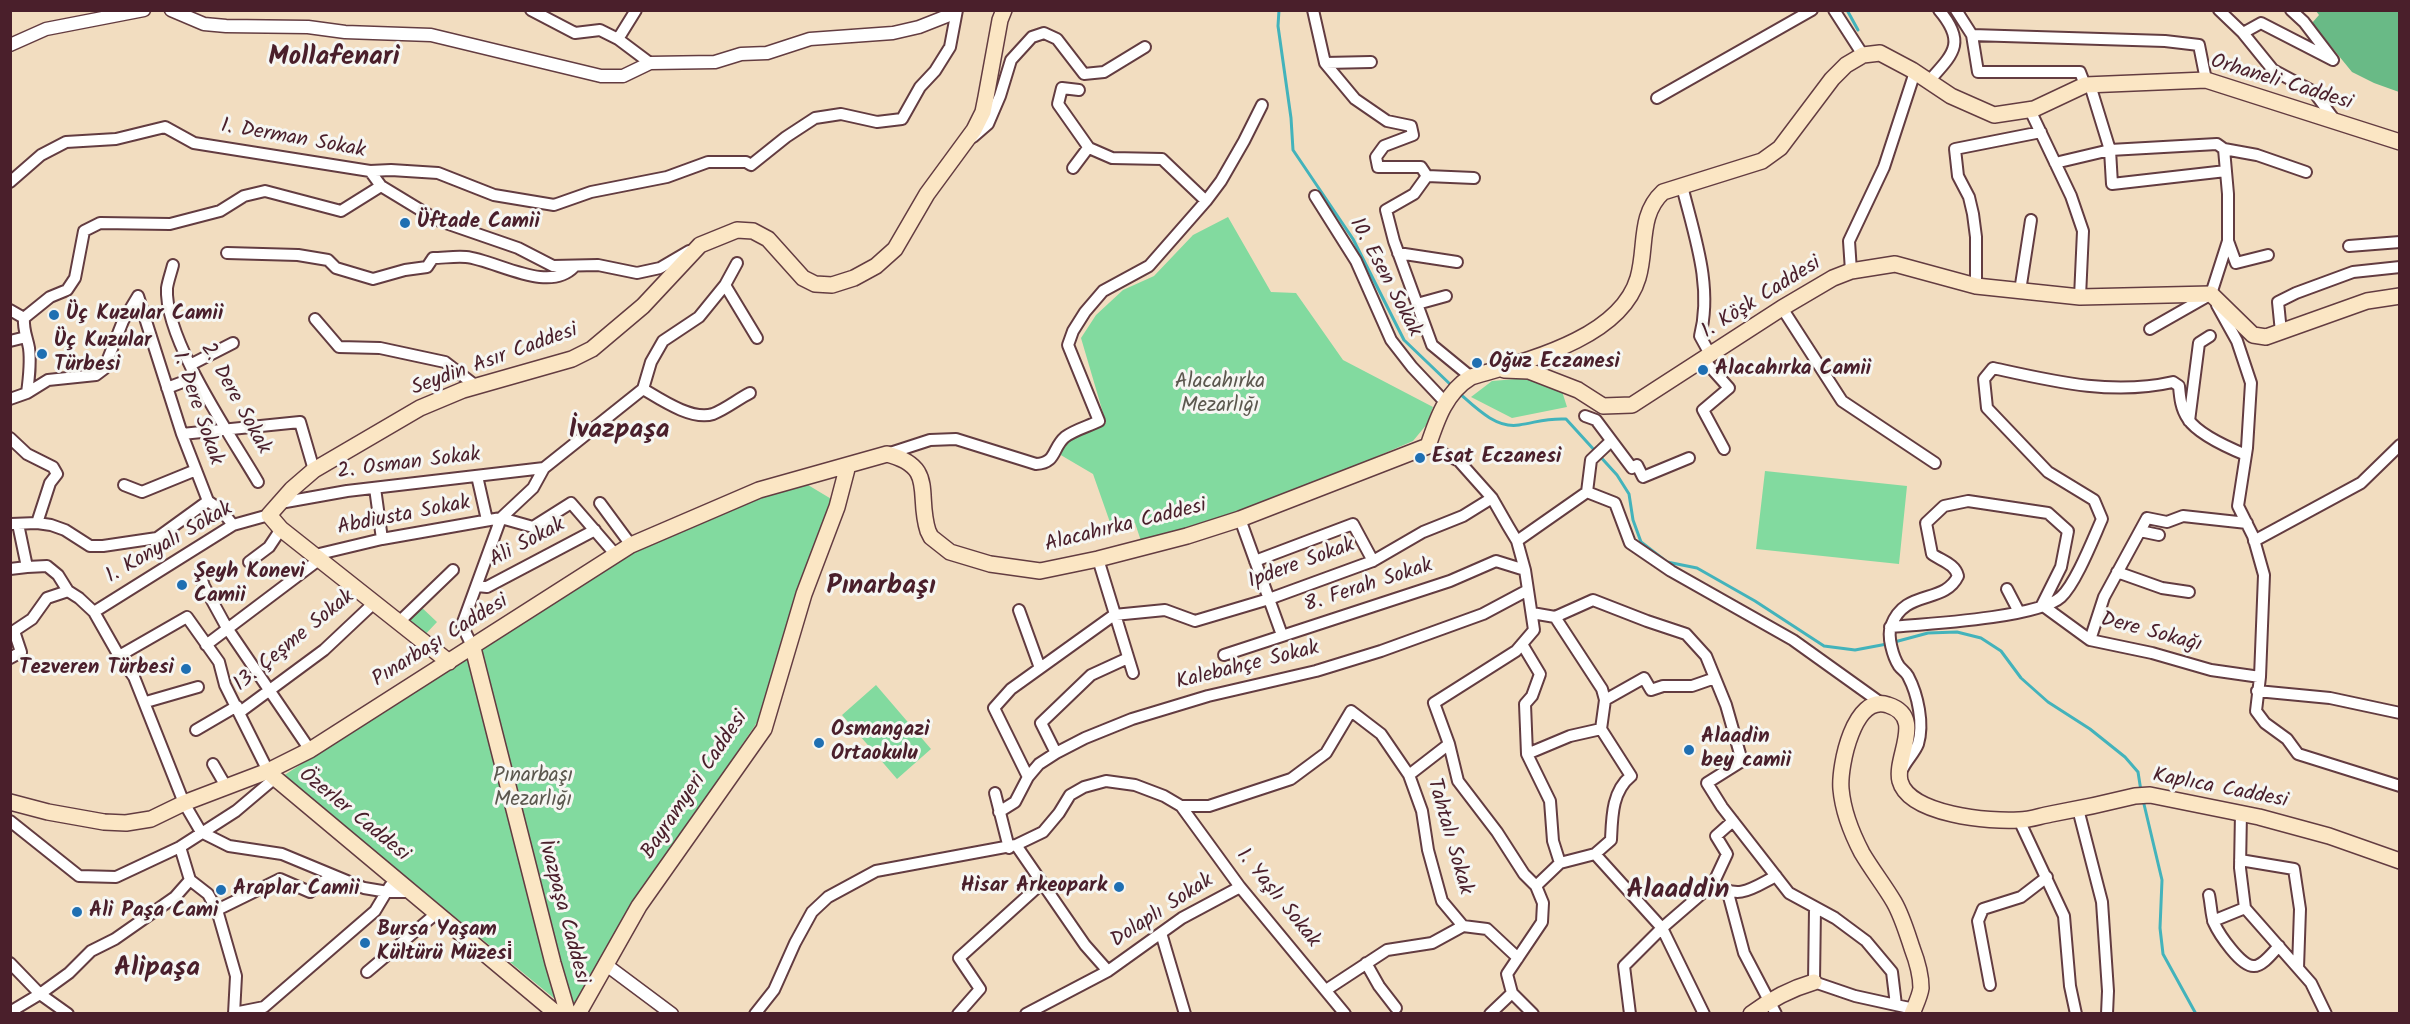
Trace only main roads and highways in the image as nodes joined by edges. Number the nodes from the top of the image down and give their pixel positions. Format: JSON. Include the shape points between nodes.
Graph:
{"nodes":[{"id":1,"x":1004,"y":10,"type":"edge"},
{"id":2,"x":2400,"y":142,"type":"edge"},
{"id":3,"x":2400,"y":296,"type":"edge"},
{"id":4,"x":1497,"y":370,"type":"junction"},
{"id":5,"x":887,"y":454,"type":"joint"},
{"id":6,"x":848,"y":465,"type":"junction"},
{"id":7,"x":472,"y":648,"type":"junction"},
{"id":8,"x":449,"y":662,"type":"junction"},
{"id":9,"x":271,"y":775,"type":"junction"},
{"id":10,"x":10,"y":802,"type":"edge"},
{"id":11,"x":2400,"y":861,"type":"edge"},
{"id":12,"x":1814,"y":982,"type":"road end"},
{"id":13,"x":1773,"y":1007,"type":"edge"},
{"id":14,"x":1913,"y":1011,"type":"edge"},
{"id":15,"x":557,"y":1014,"type":"edge"},
{"id":16,"x":568,"y":1014,"type":"edge"},
{"id":17,"x":578,"y":1014,"type":"edge"},
{"id":18,"x":1751,"y":1014,"type":"edge"}],
"edges":[{"from":1,"to":8,"type":"main road","name":"Seydin Asır Caddesi","via":[[982,112],[974,130],[927,194],[895,249],[876,266],[832,285],[815,284],[803,278],[768,239],[753,231],[736,230],[700,244],[644,306],[592,349],[420,408],[302,478],[269,515],[281,530]]},
{"from":2,"to":4,"type":"main road","name":"Orhaneli Caddesi","via":[[2206,80],[2087,85],[2030,110],[1994,115],[1951,96],[1880,53],[1863,55],[1846,64],[1780,148],[1762,161],[1663,192],[1653,201],[1638,279],[1626,302],[1604,323],[1580,340]]},
{"from":3,"to":4,"type":"main road","name":"1. Köşk Caddesi","via":[[2367,301],[2266,337],[2253,335],[2211,294],[2080,297],[1976,285],[1895,264],[1833,278],[1632,405],[1604,406],[1578,390],[1529,371]]},
{"from":4,"to":5,"type":"main road","name":"Alacahırka Caddesi","via":[[1466,380],[1445,402],[1428,446],[1240,519],[1187,536],[1040,571],[990,564],[950,552],[928,531],[918,471],[911,462]]},
{"from":5,"to":6,"type":"main road","name":"Pınarbaşı Caddesi"},
{"from":6,"to":7,"type":"main road","name":"Pınarbaşı Caddesi","via":[[759,490],[631,545]]},
{"from":6,"to":17,"type":"main road","name":"Bayramyeri Caddesi","via":[[764,729],[639,906]]},
{"from":7,"to":8,"type":"main road","name":"Pınarbaşı Caddesi"},
{"from":7,"to":16,"type":"main road","name":"İvazpaşa Caddesi"},
{"from":8,"to":9,"type":"main road","name":"Pınarbaşı Caddesi"},
{"from":9,"to":10,"type":"main road","name":"Pınarbaşı Caddesi","via":[[184,803],[151,819],[126,823],[81,818]]},
{"from":9,"to":15,"type":"main road","name":"Özerler Caddesi","via":[[391,884],[414,892]]},
{"from":11,"to":14,"type":"main road","name":"Kaplıca Caddesi","via":[[2241,812],[2150,795],[2019,820],[1960,816],[1926,806],[1900,782],[1908,730],[1898,710],[1881,703],[1863,711],[1852,731],[1841,785],[1844,812],[1854,838],[1896,904],[1919,968],[1921,990]]},
{"from":12,"to":13,"type":"main road","via":[[1794,988]]},
{"from":13,"to":18,"type":"main road"}]}
